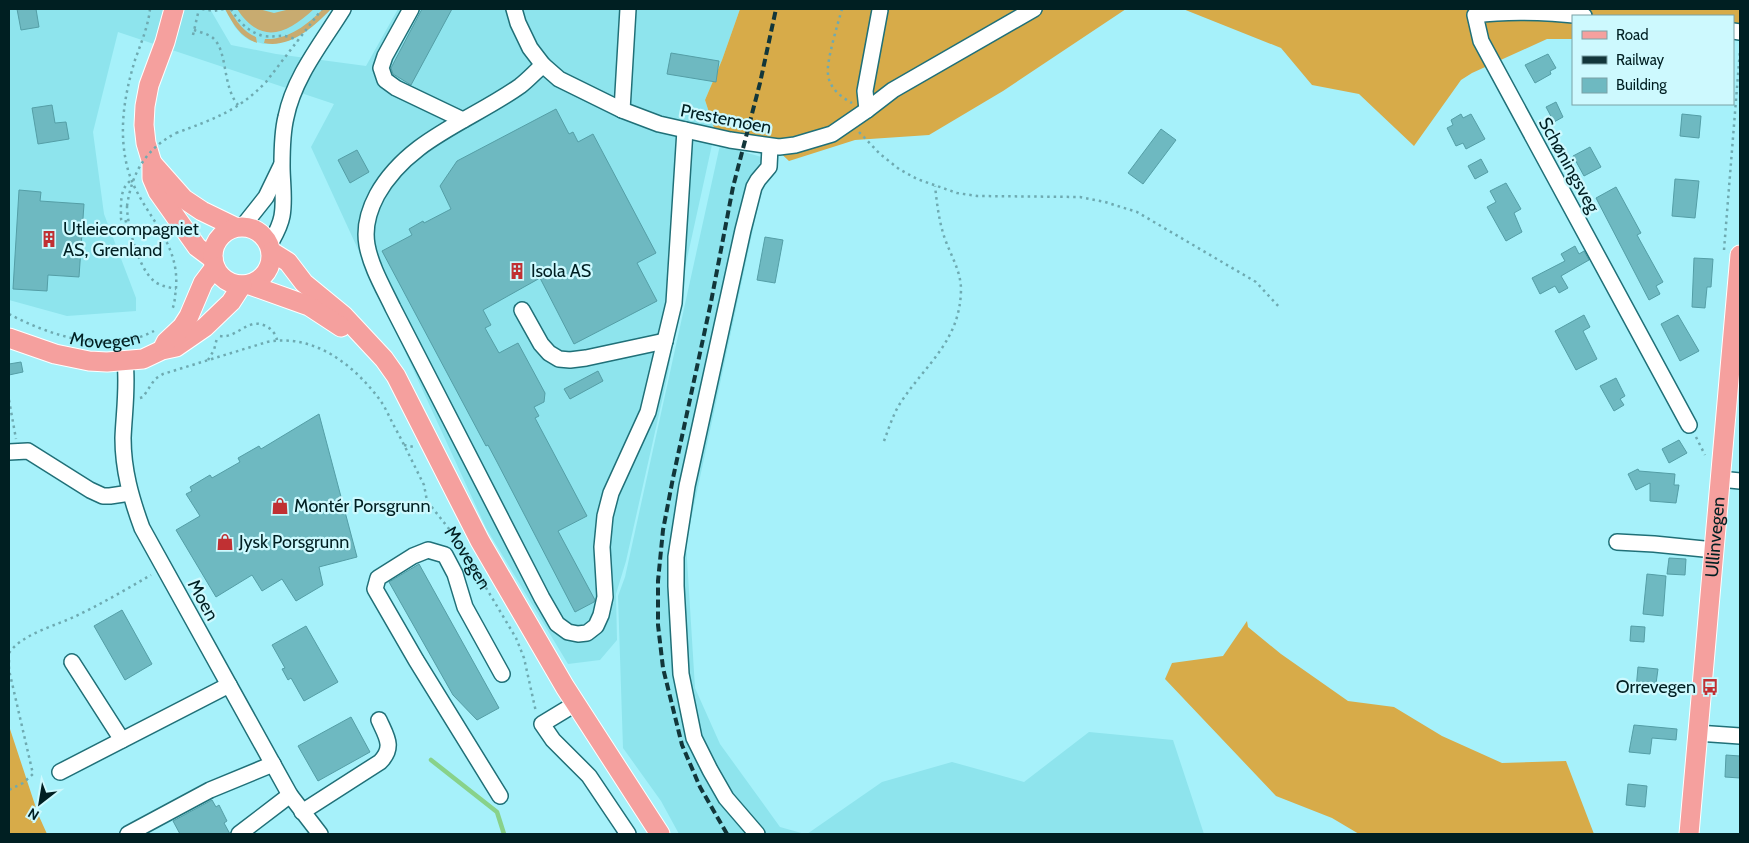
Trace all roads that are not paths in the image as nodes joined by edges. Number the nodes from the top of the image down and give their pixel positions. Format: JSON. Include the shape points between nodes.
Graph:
{"nodes":[{"id":1,"x":343,"y":9,"type":"edge"},
{"id":2,"x":411,"y":9,"type":"edge"},
{"id":3,"x":514,"y":9,"type":"edge"},
{"id":4,"x":628,"y":9,"type":"edge"},
{"id":5,"x":1034,"y":9,"type":"edge"},
{"id":6,"x":880,"y":10,"type":"dead end"},
{"id":7,"x":1503,"y":10,"type":"edge"},
{"id":8,"x":1472,"y":12,"type":"edge"},
{"id":9,"x":172,"y":15,"type":"edge"},
{"id":10,"x":1576,"y":15,"type":"edge"},
{"id":11,"x":543,"y":65,"type":"junction"},
{"id":12,"x":622,"y":110,"type":"junction"},
{"id":13,"x":867,"y":110,"type":"junction"},
{"id":14,"x":463,"y":120,"type":"junction"},
{"id":15,"x":686,"y":130,"type":"junction"},
{"id":16,"x":770,"y":147,"type":"junction"},
{"id":17,"x":152,"y":163,"type":"junction"},
{"id":18,"x":282,"y":164,"type":"junction"},
{"id":19,"x":239,"y":227,"type":"junction"},
{"id":20,"x":271,"y":248,"type":"junction"},
{"id":21,"x":1740,"y":255,"type":"edge"},
{"id":22,"x":214,"y":264,"type":"junction"},
{"id":23,"x":246,"y":285,"type":"junction"},
{"id":24,"x":522,"y":310,"type":"dead end"},
{"id":25,"x":9,"y":338,"type":"edge"},
{"id":26,"x":363,"y":338,"type":"junction"},
{"id":27,"x":664,"y":341,"type":"junction"},
{"id":28,"x":162,"y":350,"type":"junction"},
{"id":29,"x":125,"y":361,"type":"junction"},
{"id":30,"x":1689,"y":425,"type":"road end"},
{"id":31,"x":13,"y":451,"type":"edge"},
{"id":32,"x":1720,"y":480,"type":"junction"},
{"id":33,"x":1740,"y":481,"type":"edge"},
{"id":34,"x":130,"y":492,"type":"junction"},
{"id":35,"x":1617,"y":542,"type":"dead end"},
{"id":36,"x":1714,"y":550,"type":"junction"},
{"id":37,"x":72,"y":662,"type":"dead end"},
{"id":38,"x":502,"y":674,"type":"dead end"},
{"id":39,"x":229,"y":685,"type":"junction"},
{"id":40,"x":575,"y":704,"type":"junction"},
{"id":41,"x":379,"y":720,"type":"dead end"},
{"id":42,"x":1697,"y":733,"type":"junction"},
{"id":43,"x":1740,"y":736,"type":"edge"},
{"id":44,"x":122,"y":740,"type":"junction"},
{"id":45,"x":273,"y":764,"type":"junction"},
{"id":46,"x":60,"y":772,"type":"dead end"},
{"id":47,"x":290,"y":795,"type":"junction"},
{"id":48,"x":500,"y":796,"type":"dead end"},
{"id":49,"x":302,"y":812,"type":"junction"},
{"id":50,"x":1689,"y":827,"type":"edge"},
{"id":51,"x":128,"y":834,"type":"edge"},
{"id":52,"x":239,"y":834,"type":"edge"},
{"id":53,"x":320,"y":834,"type":"edge"},
{"id":54,"x":628,"y":834,"type":"edge"},
{"id":55,"x":660,"y":834,"type":"edge"},
{"id":56,"x":757,"y":834,"type":"edge"}],
"edges":[{"from":1,"to":18,"type":"street","via":[[296,85],[285,118]]},
{"from":2,"to":14,"type":"street","via":[[385,56],[381,68],[385,80]]},
{"from":3,"to":11,"type":"street","name":"Prestemoen","via":[[530,48]]},
{"from":4,"to":12,"type":"street"},
{"from":5,"to":13,"type":"street","name":"Prestemoen","via":[[893,90]]},
{"from":6,"to":13,"type":"street","via":[[865,91]]},
{"from":7,"to":8,"type":"street","name":"Schøningsveg"},
{"from":7,"to":10,"type":"street","name":"Schøningsveg"},
{"from":8,"to":30,"type":"street","name":"Schøningsveg","via":[[1481,41]]},
{"from":9,"to":17,"type":"main road","via":[[145,106],[146,143]]},
{"from":11,"to":12,"type":"street","name":"Prestemoen","via":[[559,79]]},
{"from":11,"to":14,"type":"street","via":[[520,86]]},
{"from":12,"to":15,"type":"street","name":"Prestemoen"},
{"from":13,"to":16,"type":"street","name":"Prestemoen","via":[[832,134],[795,145]]},
{"from":14,"to":27,"type":"street","via":[[410,153],[382,186],[368,215],[367,245],[393,308],[542,598],[557,624],[568,632],[587,633],[596,626],[601,615],[605,596],[602,547],[611,494],[648,412]]},
{"from":15,"to":16,"type":"street","name":"Prestemoen"},
{"from":15,"to":27,"type":"street","via":[[674,303]]},
{"from":16,"to":56,"type":"street","via":[[769,167],[754,187],[743,230],[687,486],[676,558],[681,674],[694,738],[726,798]]},
{"from":17,"to":19,"type":"main road","via":[[184,199],[202,211]]},
{"from":17,"to":22,"type":"main road","via":[[152,178],[158,192]]},
{"from":18,"to":19,"type":"street","via":[[266,197]]},
{"from":18,"to":20,"type":"street","via":[[282,217]]},
{"from":19,"to":20,"type":"main road","via":[[259,231]]},
{"from":19,"to":22,"type":"main road","via":[[227,230],[216,243]]},
{"from":20,"to":23,"type":"main road","via":[[269,269],[264,276]]},
{"from":20,"to":26,"type":"main road","name":"Movegen"},
{"from":21,"to":32,"type":"main road","name":"Ullinvegen"},
{"from":22,"to":23,"type":"main road","via":[[226,280]]},
{"from":22,"to":28,"type":"main road","via":[[189,316]]},
{"from":23,"to":26,"type":"main road","name":"Movegen","via":[[309,306]]},
{"from":23,"to":28,"type":"main road","via":[[205,327],[176,347]]},
{"from":24,"to":27,"type":"street","via":[[541,344],[559,358],[586,358]]},
{"from":25,"to":29,"type":"main road","via":[[89,362]]},
{"from":26,"to":40,"type":"main road","name":"Movegen","via":[[396,376],[480,541]]},
{"from":28,"to":29,"type":"main road","via":[[143,359]]},
{"from":29,"to":34,"type":"street","name":"Moen","via":[[123,440]]},
{"from":31,"to":34,"type":"street","via":[[28,451],[103,496]]},
{"from":32,"to":33,"type":"street"},
{"from":32,"to":36,"type":"main road","name":"Ullinvegen"},
{"from":34,"to":39,"type":"street","name":"Moen","via":[[142,528]]},
{"from":35,"to":36,"type":"street"},
{"from":36,"to":42,"type":"main road","name":"Ullinvegen"},
{"from":37,"to":44,"type":"street"},
{"from":38,"to":48,"type":"street","via":[[465,607],[455,574],[445,555],[428,550],[378,578],[375,589]]},
{"from":39,"to":44,"type":"street"},
{"from":39,"to":45,"type":"street","name":"Moen"},
{"from":40,"to":54,"type":"street","via":[[542,724],[552,740],[589,776]]},
{"from":40,"to":55,"type":"main road","name":"Movegen"},
{"from":41,"to":49,"type":"street","via":[[388,742],[386,755]]},
{"from":42,"to":43,"type":"street"},
{"from":42,"to":50,"type":"main road","name":"Ullinvegen"},
{"from":44,"to":46,"type":"street"},
{"from":45,"to":47,"type":"street","name":"Moen"},
{"from":45,"to":51,"type":"street","via":[[210,790]]},
{"from":47,"to":49,"type":"street","name":"Moen"},
{"from":47,"to":52,"type":"street"},
{"from":49,"to":53,"type":"street","name":"Moen"}]}
